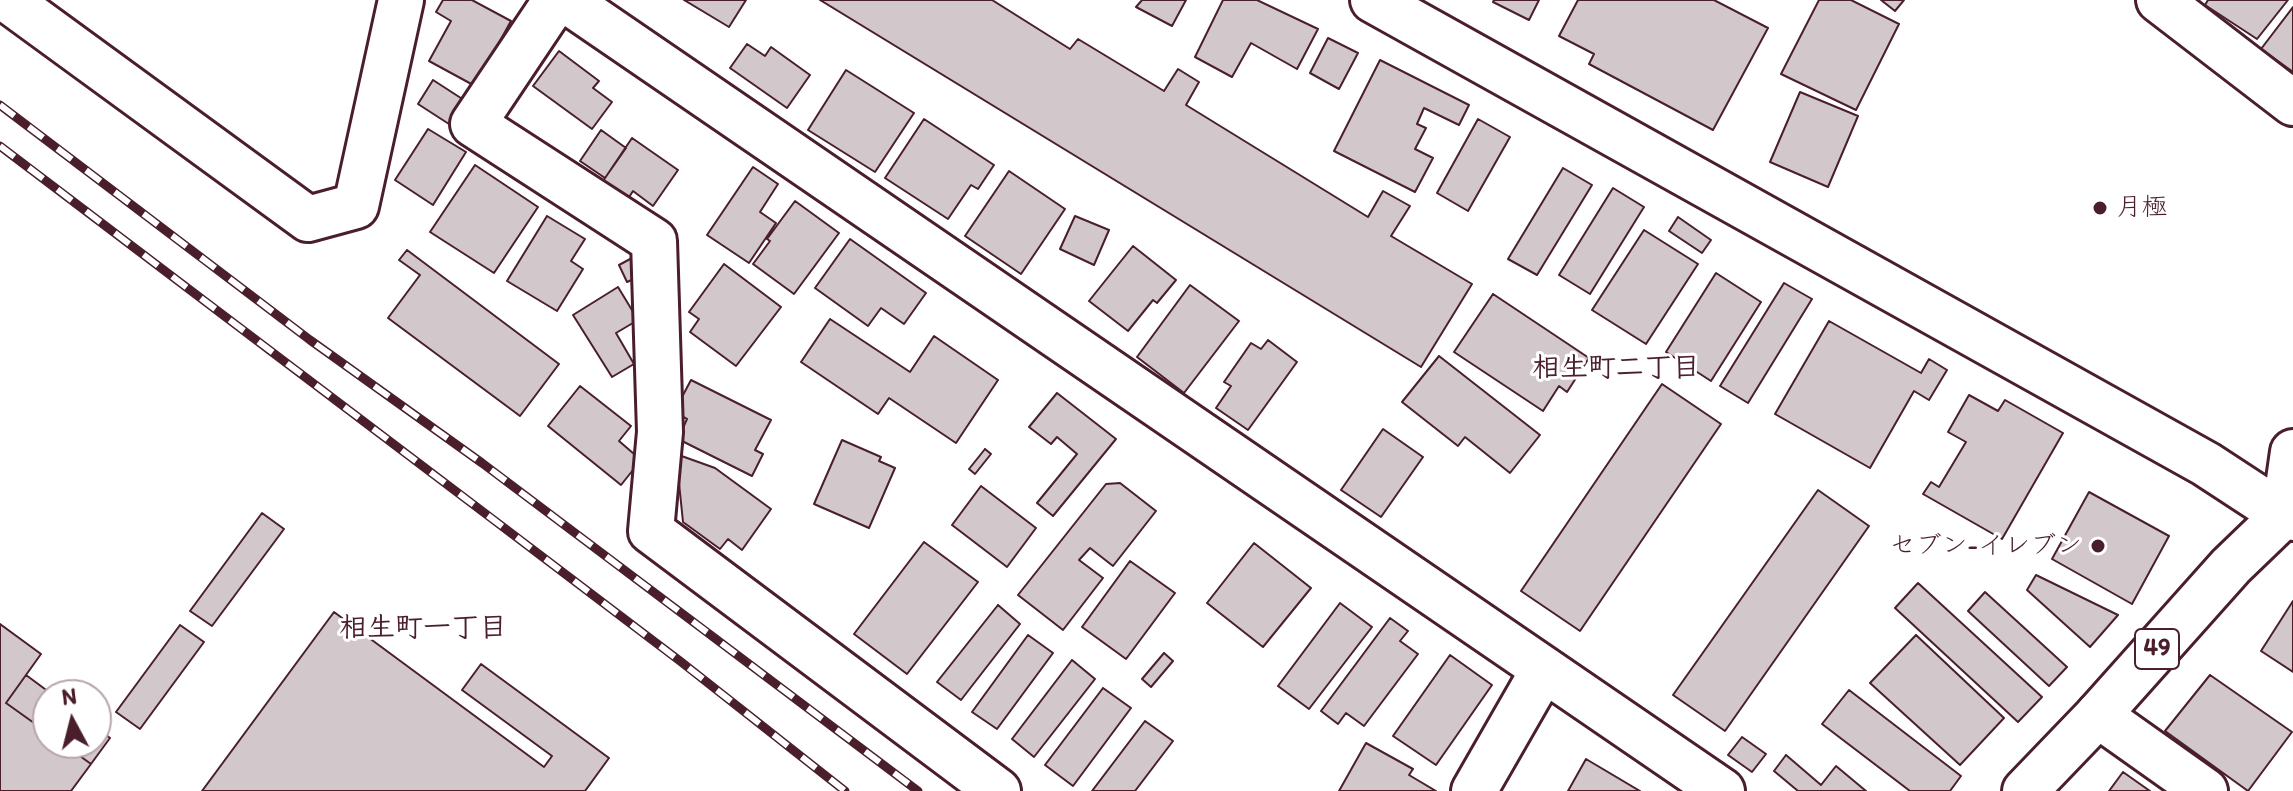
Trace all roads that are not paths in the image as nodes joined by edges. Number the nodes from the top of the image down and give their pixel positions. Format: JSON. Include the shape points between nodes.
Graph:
{"nodes":[{"id":1,"x":8,"y":0,"type":"edge"},
{"id":2,"x":401,"y":0,"type":"edge"},
{"id":3,"x":556,"y":0,"type":"edge"},
{"id":4,"x":566,"y":0,"type":"edge"},
{"id":5,"x":1373,"y":0,"type":"edge"},
{"id":6,"x":2159,"y":0,"type":"edge"},
{"id":7,"x":2293,"y":103,"type":"edge"},
{"id":8,"x":2293,"y":452,"type":"edge"},
{"id":9,"x":2290,"y":515,"type":"edge"},
{"id":10,"x":1544,"y":669,"type":"junction"},
{"id":11,"x":2098,"y":715,"type":"junction"},
{"id":12,"x":998,"y":791,"type":"edge"},
{"id":13,"x":1474,"y":791,"type":"edge"},
{"id":14,"x":1722,"y":791,"type":"edge"},
{"id":15,"x":2025,"y":791,"type":"edge"},
{"id":16,"x":2205,"y":791,"type":"edge"}],
"edges":[{"from":1,"to":2,"type":"street","via":[[308,219],[356,206]]},
{"from":3,"to":12,"type":"street","via":[[473,124],[654,241],[660,432],[651,531]]},
{"from":4,"to":10,"type":"street"},
{"from":5,"to":9,"type":"street"},
{"from":6,"to":7,"type":"street"},
{"from":8,"to":9,"type":"street"},
{"from":9,"to":11,"type":"street","number":"49","via":[[2231,566]]},
{"from":10,"to":13,"type":"street"},
{"from":10,"to":14,"type":"street"},
{"from":11,"to":15,"type":"street","number":"49"},
{"from":11,"to":16,"type":"street"}]}
